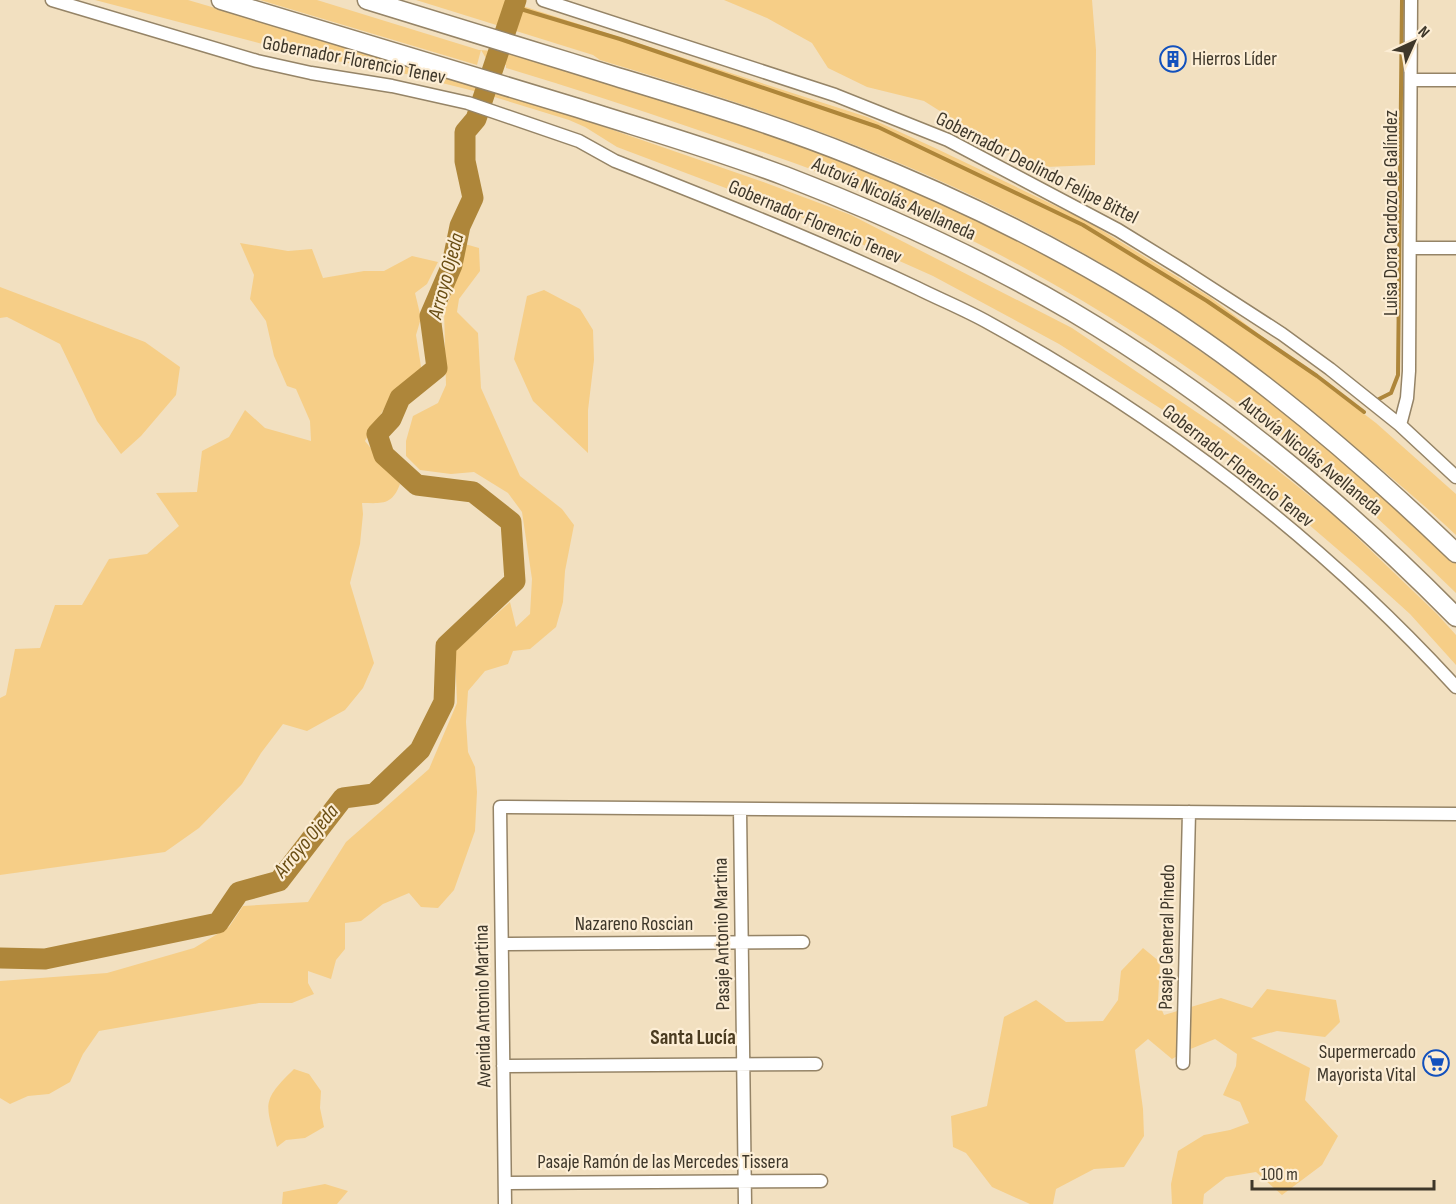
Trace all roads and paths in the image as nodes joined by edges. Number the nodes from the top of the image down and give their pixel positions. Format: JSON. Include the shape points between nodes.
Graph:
{"nodes":[{"id":1,"x":52,"y":0,"type":"edge"},
{"id":2,"x":221,"y":0,"type":"edge"},
{"id":3,"x":367,"y":0,"type":"edge"},
{"id":4,"x":543,"y":0,"type":"edge"},
{"id":5,"x":1411,"y":0,"type":"edge"},
{"id":6,"x":1411,"y":80,"type":"junction"},
{"id":7,"x":1456,"y":80,"type":"edge"},
{"id":8,"x":1411,"y":248,"type":"junction"},
{"id":9,"x":1456,"y":248,"type":"edge"},
{"id":10,"x":1400,"y":425,"type":"junction"},
{"id":11,"x":1456,"y":477,"type":"edge"},
{"id":12,"x":1456,"y":553,"type":"edge"},
{"id":13,"x":1456,"y":617,"type":"edge"},
{"id":14,"x":1456,"y":687,"type":"edge"},
{"id":15,"x":740,"y":808,"type":"junction"},
{"id":16,"x":1189,"y":812,"type":"junction"},
{"id":17,"x":1456,"y":814,"type":"edge"},
{"id":18,"x":803,"y":942,"type":"dead end"},
{"id":19,"x":742,"y":943,"type":"junction"},
{"id":20,"x":502,"y":944,"type":"junction"},
{"id":21,"x":1183,"y":1063,"type":"dead end"},
{"id":22,"x":816,"y":1064,"type":"dead end"},
{"id":23,"x":743,"y":1065,"type":"junction"},
{"id":24,"x":503,"y":1066,"type":"junction"},
{"id":25,"x":744,"y":1181,"type":"junction"},
{"id":26,"x":820,"y":1181,"type":"dead end"},
{"id":27,"x":505,"y":1183,"type":"junction"},
{"id":28,"x":505,"y":1204,"type":"edge"},
{"id":29,"x":745,"y":1204,"type":"edge"}],
"edges":[{"from":1,"to":14,"type":"street","name":"Gobernador Florencio Tenev","via":[[258,61],[468,104],[579,141],[615,161],[851,257],[988,322],[1097,387],[1191,450],[1289,527],[1376,605]]},
{"from":2,"to":13,"type":"highway","name":"Autovía Nicolás Avellaneda","via":[[662,134],[785,176],[930,238],[1041,294],[1177,379],[1370,533]]},
{"from":3,"to":12,"type":"highway","name":"Autovía Nicolás Avellaneda","via":[[717,107],[850,155],[991,218],[1165,315],[1234,364],[1366,470]]},
{"from":4,"to":10,"type":"street","name":"Gobernador Deolindo Felipe Bittel","via":[[823,92],[948,140],[1118,230],[1183,270],[1320,362]]},
{"from":5,"to":6,"type":"street","name":"Luisa Dora Cardozo de Galíndez"},
{"from":6,"to":7,"type":"street"},
{"from":6,"to":8,"type":"street","name":"Luisa Dora Cardozo de Galíndez"},
{"from":8,"to":9,"type":"street"},
{"from":8,"to":10,"type":"street","name":"Luisa Dora Cardozo de Galíndez","via":[[1410,371]]},
{"from":10,"to":11,"type":"street","name":"Gobernador Deolindo Felipe Bittel"},
{"from":15,"to":16,"type":"street"},
{"from":15,"to":19,"type":"street","name":"Pasaje Antonio Martina"},
{"from":15,"to":20,"type":"street","name":"Avenida Antonio Martina","via":[[500,807]]},
{"from":16,"to":17,"type":"street"},
{"from":16,"to":21,"type":"street","name":"Pasaje General Pinedo"},
{"from":18,"to":19,"type":"street","name":"Nazareno Roscian"},
{"from":19,"to":20,"type":"street","name":"Nazareno Roscian"},
{"from":19,"to":23,"type":"street","name":"Pasaje Antonio Martina"},
{"from":20,"to":24,"type":"street","name":"Avenida Antonio Martina"},
{"from":22,"to":23,"type":"street"},
{"from":23,"to":24,"type":"street"},
{"from":23,"to":25,"type":"street","name":"Pasaje Antonio Martina"},
{"from":24,"to":27,"type":"street","name":"Avenida Antonio Martina"},
{"from":25,"to":26,"type":"street","name":"Pasaje Ramón de las Mercedes Tissera"},
{"from":25,"to":27,"type":"street","name":"Pasaje Ramón de las Mercedes Tissera"},
{"from":25,"to":29,"type":"street","name":"Pasaje Antonio Martina"},
{"from":27,"to":28,"type":"street","name":"Avenida Antonio Martina"}]}
